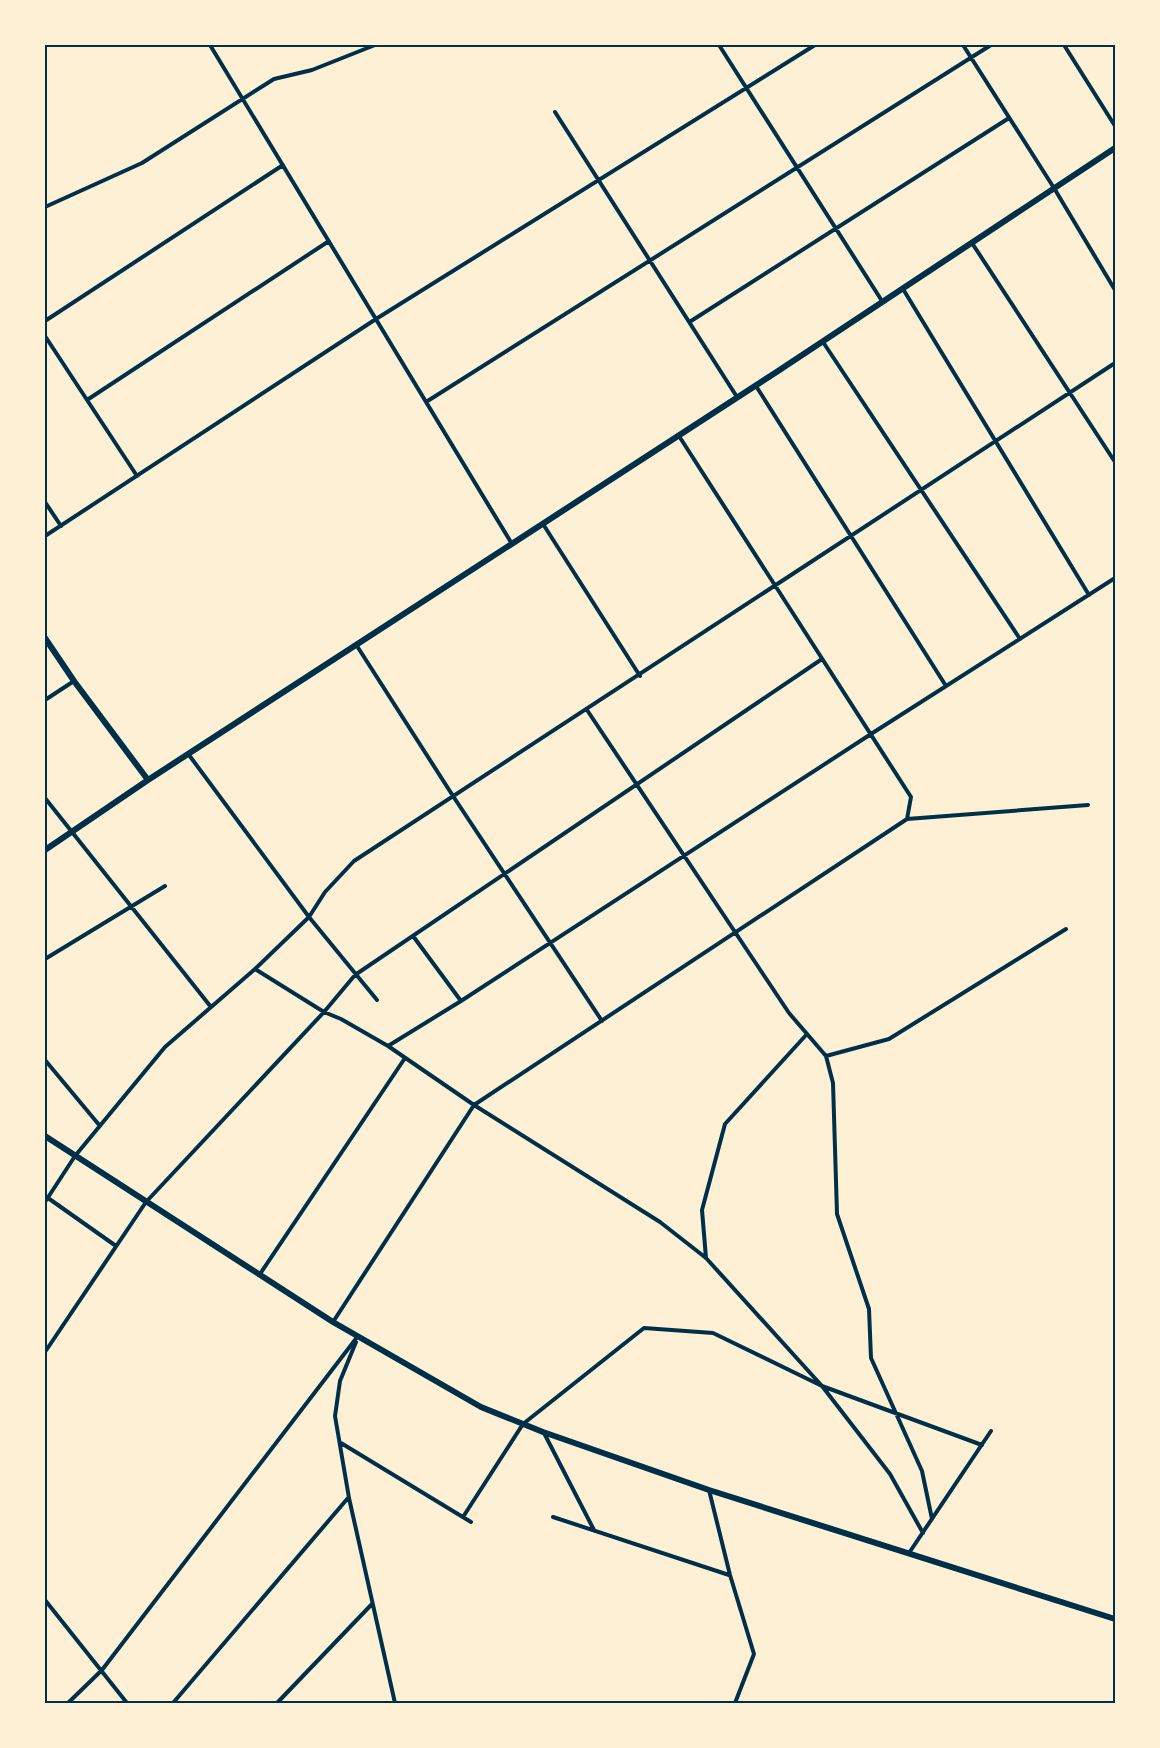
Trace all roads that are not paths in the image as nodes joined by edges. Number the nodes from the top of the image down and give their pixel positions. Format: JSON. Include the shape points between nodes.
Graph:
{"nodes":[{"id":1,"x":210,"y":45,"type":"edge"},
{"id":2,"x":375,"y":45,"type":"edge"},
{"id":3,"x":719,"y":45,"type":"edge"},
{"id":4,"x":815,"y":45,"type":"edge"},
{"id":5,"x":963,"y":45,"type":"edge"},
{"id":6,"x":992,"y":45,"type":"edge"},
{"id":7,"x":1064,"y":45,"type":"edge"},
{"id":8,"x":971,"y":58,"type":"junction"},
{"id":9,"x":746,"y":88,"type":"junction"},
{"id":10,"x":243,"y":100,"type":"junction"},
{"id":11,"x":555,"y":112,"type":"dead end"},
{"id":12,"x":1009,"y":118,"type":"junction"},
{"id":13,"x":1115,"y":126,"type":"edge"},
{"id":14,"x":1115,"y":148,"type":"edge"},
{"id":15,"x":283,"y":165,"type":"junction"},
{"id":16,"x":797,"y":168,"type":"junction"},
{"id":17,"x":599,"y":180,"type":"junction"},
{"id":18,"x":1054,"y":188,"type":"junction"},
{"id":19,"x":45,"y":207,"type":"edge"},
{"id":20,"x":836,"y":228,"type":"junction"},
{"id":21,"x":329,"y":242,"type":"junction"},
{"id":22,"x":972,"y":243,"type":"junction"},
{"id":23,"x":651,"y":260,"type":"junction"},
{"id":24,"x":903,"y":289,"type":"junction"},
{"id":25,"x":1115,"y":290,"type":"edge"},
{"id":26,"x":883,"y":302,"type":"junction"},
{"id":27,"x":376,"y":319,"type":"junction"},
{"id":28,"x":45,"y":321,"type":"edge"},
{"id":29,"x":691,"y":321,"type":"junction"},
{"id":30,"x":45,"y":336,"type":"edge"},
{"id":31,"x":823,"y":341,"type":"junction"},
{"id":32,"x":1115,"y":363,"type":"edge"},
{"id":33,"x":756,"y":386,"type":"junction"},
{"id":34,"x":1070,"y":392,"type":"junction"},
{"id":35,"x":738,"y":397,"type":"junction"},
{"id":36,"x":87,"y":400,"type":"junction"},
{"id":37,"x":426,"y":402,"type":"junction"},
{"id":38,"x":679,"y":436,"type":"junction"},
{"id":39,"x":995,"y":441,"type":"junction"},
{"id":40,"x":1115,"y":462,"type":"edge"},
{"id":41,"x":137,"y":476,"type":"junction"},
{"id":42,"x":921,"y":489,"type":"junction"},
{"id":43,"x":45,"y":502,"type":"edge"},
{"id":44,"x":543,"y":525,"type":"junction"},
{"id":45,"x":61,"y":526,"type":"junction"},
{"id":46,"x":45,"y":536,"type":"edge"},
{"id":47,"x":851,"y":536,"type":"junction"},
{"id":48,"x":513,"y":545,"type":"junction"},
{"id":49,"x":1115,"y":578,"type":"edge"},
{"id":50,"x":776,"y":586,"type":"junction"},
{"id":51,"x":1089,"y":595,"type":"junction"},
{"id":52,"x":45,"y":638,"type":"edge"},
{"id":53,"x":1020,"y":639,"type":"junction"},
{"id":54,"x":357,"y":646,"type":"junction"},
{"id":55,"x":822,"y":659,"type":"junction"},
{"id":56,"x":640,"y":676,"type":"junction"},
{"id":57,"x":74,"y":681,"type":"junction"},
{"id":58,"x":946,"y":686,"type":"junction"},
{"id":59,"x":45,"y":700,"type":"edge"},
{"id":60,"x":586,"y":710,"type":"junction"},
{"id":61,"x":871,"y":734,"type":"junction"},
{"id":62,"x":189,"y":755,"type":"junction"},
{"id":63,"x":148,"y":780,"type":"junction"},
{"id":64,"x":636,"y":785,"type":"junction"},
{"id":65,"x":453,"y":796,"type":"junction"},
{"id":66,"x":45,"y":798,"type":"edge"},
{"id":67,"x":1088,"y":805,"type":"dead end"},
{"id":68,"x":907,"y":819,"type":"junction"},
{"id":69,"x":72,"y":833,"type":"junction"},
{"id":70,"x":45,"y":850,"type":"edge"},
{"id":71,"x":684,"y":856,"type":"junction"},
{"id":72,"x":505,"y":874,"type":"junction"},
{"id":73,"x":165,"y":886,"type":"dead end"},
{"id":74,"x":131,"y":907,"type":"junction"},
{"id":75,"x":309,"y":917,"type":"junction"},
{"id":76,"x":1066,"y":929,"type":"dead end"},
{"id":77,"x":735,"y":933,"type":"junction"},
{"id":78,"x":413,"y":936,"type":"junction"},
{"id":79,"x":551,"y":943,"type":"junction"},
{"id":80,"x":45,"y":959,"type":"edge"},
{"id":81,"x":255,"y":969,"type":"junction"},
{"id":82,"x":356,"y":975,"type":"junction"},
{"id":83,"x":377,"y":1000,"type":"dead end"},
{"id":84,"x":461,"y":1001,"type":"junction"},
{"id":85,"x":211,"y":1006,"type":"junction"},
{"id":86,"x":324,"y":1012,"type":"junction"},
{"id":87,"x":603,"y":1021,"type":"junction"},
{"id":88,"x":807,"y":1034,"type":"junction"},
{"id":89,"x":388,"y":1046,"type":"junction"},
{"id":90,"x":826,"y":1056,"type":"junction"},
{"id":91,"x":405,"y":1058,"type":"junction"},
{"id":92,"x":45,"y":1060,"type":"edge"},
{"id":93,"x":474,"y":1106,"type":"junction"},
{"id":94,"x":100,"y":1126,"type":"junction"},
{"id":95,"x":45,"y":1136,"type":"edge"},
{"id":96,"x":75,"y":1156,"type":"junction"},
{"id":97,"x":46,"y":1200,"type":"edge"},
{"id":98,"x":146,"y":1202,"type":"junction"},
{"id":99,"x":116,"y":1246,"type":"junction"},
{"id":100,"x":706,"y":1258,"type":"junction"},
{"id":101,"x":260,"y":1274,"type":"junction"},
{"id":102,"x":333,"y":1322,"type":"junction"},
{"id":103,"x":358,"y":1336,"type":"junction"},
{"id":104,"x":45,"y":1352,"type":"edge"},
{"id":105,"x":822,"y":1386,"type":"junction"},
{"id":106,"x":896,"y":1413,"type":"junction"},
{"id":107,"x":523,"y":1424,"type":"junction"},
{"id":108,"x":992,"y":1431,"type":"dead end"},
{"id":109,"x":543,"y":1432,"type":"junction"},
{"id":110,"x":340,"y":1443,"type":"junction"},
{"id":111,"x":982,"y":1445,"type":"junction"},
{"id":112,"x":709,"y":1490,"type":"junction"},
{"id":113,"x":349,"y":1498,"type":"junction"},
{"id":114,"x":463,"y":1517,"type":"junction"},
{"id":115,"x":553,"y":1517,"type":"dead end"},
{"id":116,"x":932,"y":1520,"type":"junction"},
{"id":117,"x":471,"y":1522,"type":"dead end"},
{"id":118,"x":595,"y":1531,"type":"junction"},
{"id":119,"x":923,"y":1533,"type":"junction"},
{"id":120,"x":909,"y":1553,"type":"junction"},
{"id":121,"x":730,"y":1575,"type":"junction"},
{"id":122,"x":45,"y":1600,"type":"edge"},
{"id":123,"x":373,"y":1603,"type":"junction"},
{"id":124,"x":1115,"y":1619,"type":"edge"},
{"id":125,"x":102,"y":1670,"type":"junction"},
{"id":126,"x":394,"y":1702,"type":"edge"},
{"id":127,"x":68,"y":1703,"type":"edge"},
{"id":128,"x":127,"y":1703,"type":"edge"},
{"id":129,"x":173,"y":1703,"type":"edge"},
{"id":130,"x":277,"y":1703,"type":"edge"},
{"id":131,"x":735,"y":1703,"type":"edge"}],
"edges":[{"from":1,"to":10,"type":"street"},
{"from":2,"to":10,"type":"street","via":[[312,70],[274,79]]},
{"from":3,"to":9,"type":"street"},
{"from":4,"to":9,"type":"street"},
{"from":5,"to":8,"type":"street"},
{"from":6,"to":8,"type":"street"},
{"from":7,"to":13,"type":"street"},
{"from":8,"to":12,"type":"street"},
{"from":8,"to":16,"type":"street"},
{"from":9,"to":16,"type":"street"},
{"from":9,"to":17,"type":"street"},
{"from":10,"to":15,"type":"street"},
{"from":10,"to":19,"type":"street","via":[[142,164]]},
{"from":11,"to":17,"type":"street"},
{"from":12,"to":18,"type":"street"},
{"from":12,"to":20,"type":"street"},
{"from":14,"to":18,"type":"main road"},
{"from":15,"to":21,"type":"street"},
{"from":15,"to":28,"type":"street"},
{"from":16,"to":20,"type":"street"},
{"from":16,"to":23,"type":"street"},
{"from":17,"to":23,"type":"street"},
{"from":17,"to":27,"type":"street"},
{"from":18,"to":22,"type":"main road"},
{"from":18,"to":25,"type":"street"},
{"from":20,"to":26,"type":"street"},
{"from":20,"to":29,"type":"street"},
{"from":21,"to":27,"type":"street"},
{"from":21,"to":36,"type":"street"},
{"from":22,"to":24,"type":"main road"},
{"from":22,"to":34,"type":"street"},
{"from":23,"to":29,"type":"street"},
{"from":23,"to":37,"type":"street"},
{"from":24,"to":26,"type":"main road"},
{"from":24,"to":39,"type":"street"},
{"from":26,"to":31,"type":"main road"},
{"from":27,"to":37,"type":"street"},
{"from":27,"to":41,"type":"street"},
{"from":29,"to":35,"type":"street"},
{"from":30,"to":36,"type":"street"},
{"from":31,"to":33,"type":"main road"},
{"from":31,"to":42,"type":"street"},
{"from":32,"to":34,"type":"street"},
{"from":33,"to":35,"type":"main road"},
{"from":33,"to":47,"type":"street"},
{"from":34,"to":39,"type":"street"},
{"from":34,"to":40,"type":"street"},
{"from":35,"to":38,"type":"main road"},
{"from":36,"to":41,"type":"street"},
{"from":37,"to":48,"type":"street"},
{"from":38,"to":44,"type":"main road"},
{"from":38,"to":50,"type":"street"},
{"from":39,"to":42,"type":"street"},
{"from":39,"to":51,"type":"street"},
{"from":41,"to":45,"type":"street"},
{"from":42,"to":47,"type":"street"},
{"from":42,"to":53,"type":"street"},
{"from":43,"to":45,"type":"street"},
{"from":44,"to":48,"type":"main road"},
{"from":44,"to":56,"type":"street"},
{"from":45,"to":46,"type":"street"},
{"from":47,"to":50,"type":"street"},
{"from":47,"to":58,"type":"street"},
{"from":48,"to":54,"type":"main road"},
{"from":49,"to":51,"type":"street"},
{"from":50,"to":55,"type":"street"},
{"from":50,"to":56,"type":"street"},
{"from":51,"to":53,"type":"street"},
{"from":52,"to":57,"type":"main road"},
{"from":53,"to":58,"type":"street"},
{"from":54,"to":62,"type":"main road"},
{"from":54,"to":65,"type":"street"},
{"from":55,"to":61,"type":"street"},
{"from":55,"to":64,"type":"street"},
{"from":56,"to":60,"type":"street"},
{"from":57,"to":59,"type":"street"},
{"from":57,"to":63,"type":"main road"},
{"from":58,"to":61,"type":"street"},
{"from":60,"to":64,"type":"street"},
{"from":60,"to":65,"type":"street"},
{"from":61,"to":68,"type":"street","via":[[911,797]]},
{"from":61,"to":71,"type":"street"},
{"from":62,"to":63,"type":"main road"},
{"from":62,"to":75,"type":"street"},
{"from":63,"to":69,"type":"main road"},
{"from":64,"to":71,"type":"street"},
{"from":64,"to":72,"type":"street"},
{"from":65,"to":72,"type":"street"},
{"from":65,"to":75,"type":"street","via":[[354,861],[325,892]]},
{"from":66,"to":69,"type":"street"},
{"from":67,"to":68,"type":"street"},
{"from":68,"to":77,"type":"street"},
{"from":69,"to":70,"type":"main road"},
{"from":69,"to":74,"type":"street"},
{"from":71,"to":77,"type":"street"},
{"from":71,"to":79,"type":"street"},
{"from":72,"to":78,"type":"street"},
{"from":72,"to":79,"type":"street"},
{"from":73,"to":74,"type":"street"},
{"from":74,"to":80,"type":"street"},
{"from":74,"to":85,"type":"street"},
{"from":75,"to":81,"type":"street"},
{"from":75,"to":82,"type":"street"},
{"from":76,"to":90,"type":"street","via":[[889,1039]]},
{"from":77,"to":87,"type":"street"},
{"from":77,"to":88,"type":"street"},
{"from":78,"to":82,"type":"street"},
{"from":78,"to":84,"type":"street"},
{"from":79,"to":84,"type":"street"},
{"from":79,"to":87,"type":"street"},
{"from":81,"to":85,"type":"street"},
{"from":81,"to":86,"type":"street"},
{"from":82,"to":83,"type":"street"},
{"from":82,"to":86,"type":"street"},
{"from":84,"to":89,"type":"street"},
{"from":85,"to":94,"type":"street","via":[[165,1047]]},
{"from":86,"to":89,"type":"street"},
{"from":86,"to":98,"type":"street"},
{"from":87,"to":93,"type":"street"},
{"from":88,"to":90,"type":"street"},
{"from":88,"to":100,"type":"street","via":[[725,1124],[702,1210]]},
{"from":89,"to":91,"type":"street"},
{"from":90,"to":106,"type":"street","via":[[833,1083],[837,1214],[869,1309],[872,1358]]},
{"from":91,"to":93,"type":"street"},
{"from":91,"to":101,"type":"street"},
{"from":92,"to":94,"type":"street"},
{"from":93,"to":100,"type":"street","via":[[660,1222]]},
{"from":93,"to":102,"type":"street"},
{"from":94,"to":96,"type":"street"},
{"from":95,"to":96,"type":"main road"},
{"from":96,"to":97,"type":"street"},
{"from":96,"to":98,"type":"main road"},
{"from":97,"to":99,"type":"street"},
{"from":98,"to":99,"type":"street"},
{"from":98,"to":101,"type":"main road"},
{"from":99,"to":104,"type":"street"},
{"from":100,"to":105,"type":"street"},
{"from":101,"to":102,"type":"main road"},
{"from":102,"to":103,"type":"main road"},
{"from":103,"to":107,"type":"main road","via":[[481,1407]]},
{"from":103,"to":110,"type":"street","via":[[340,1380],[336,1416]]},
{"from":103,"to":125,"type":"street"},
{"from":105,"to":106,"type":"street"},
{"from":105,"to":107,"type":"street","via":[[713,1333],[644,1328]]},
{"from":105,"to":119,"type":"street","via":[[890,1473]]},
{"from":106,"to":111,"type":"street"},
{"from":106,"to":116,"type":"street","via":[[922,1471]]},
{"from":107,"to":109,"type":"main road"},
{"from":107,"to":114,"type":"street"},
{"from":108,"to":111,"type":"street"},
{"from":109,"to":112,"type":"main road"},
{"from":109,"to":118,"type":"street"},
{"from":110,"to":113,"type":"street"},
{"from":110,"to":114,"type":"street"},
{"from":111,"to":116,"type":"street"},
{"from":112,"to":120,"type":"main road"},
{"from":112,"to":121,"type":"street"},
{"from":113,"to":123,"type":"street"},
{"from":113,"to":129,"type":"street"},
{"from":114,"to":117,"type":"street"},
{"from":115,"to":118,"type":"street"},
{"from":116,"to":119,"type":"street"},
{"from":118,"to":121,"type":"street"},
{"from":119,"to":120,"type":"street"},
{"from":120,"to":124,"type":"main road"},
{"from":121,"to":131,"type":"street","via":[[754,1654]]},
{"from":122,"to":125,"type":"street"},
{"from":123,"to":126,"type":"street"},
{"from":123,"to":130,"type":"street"},
{"from":125,"to":127,"type":"street"},
{"from":125,"to":128,"type":"street"}]}
